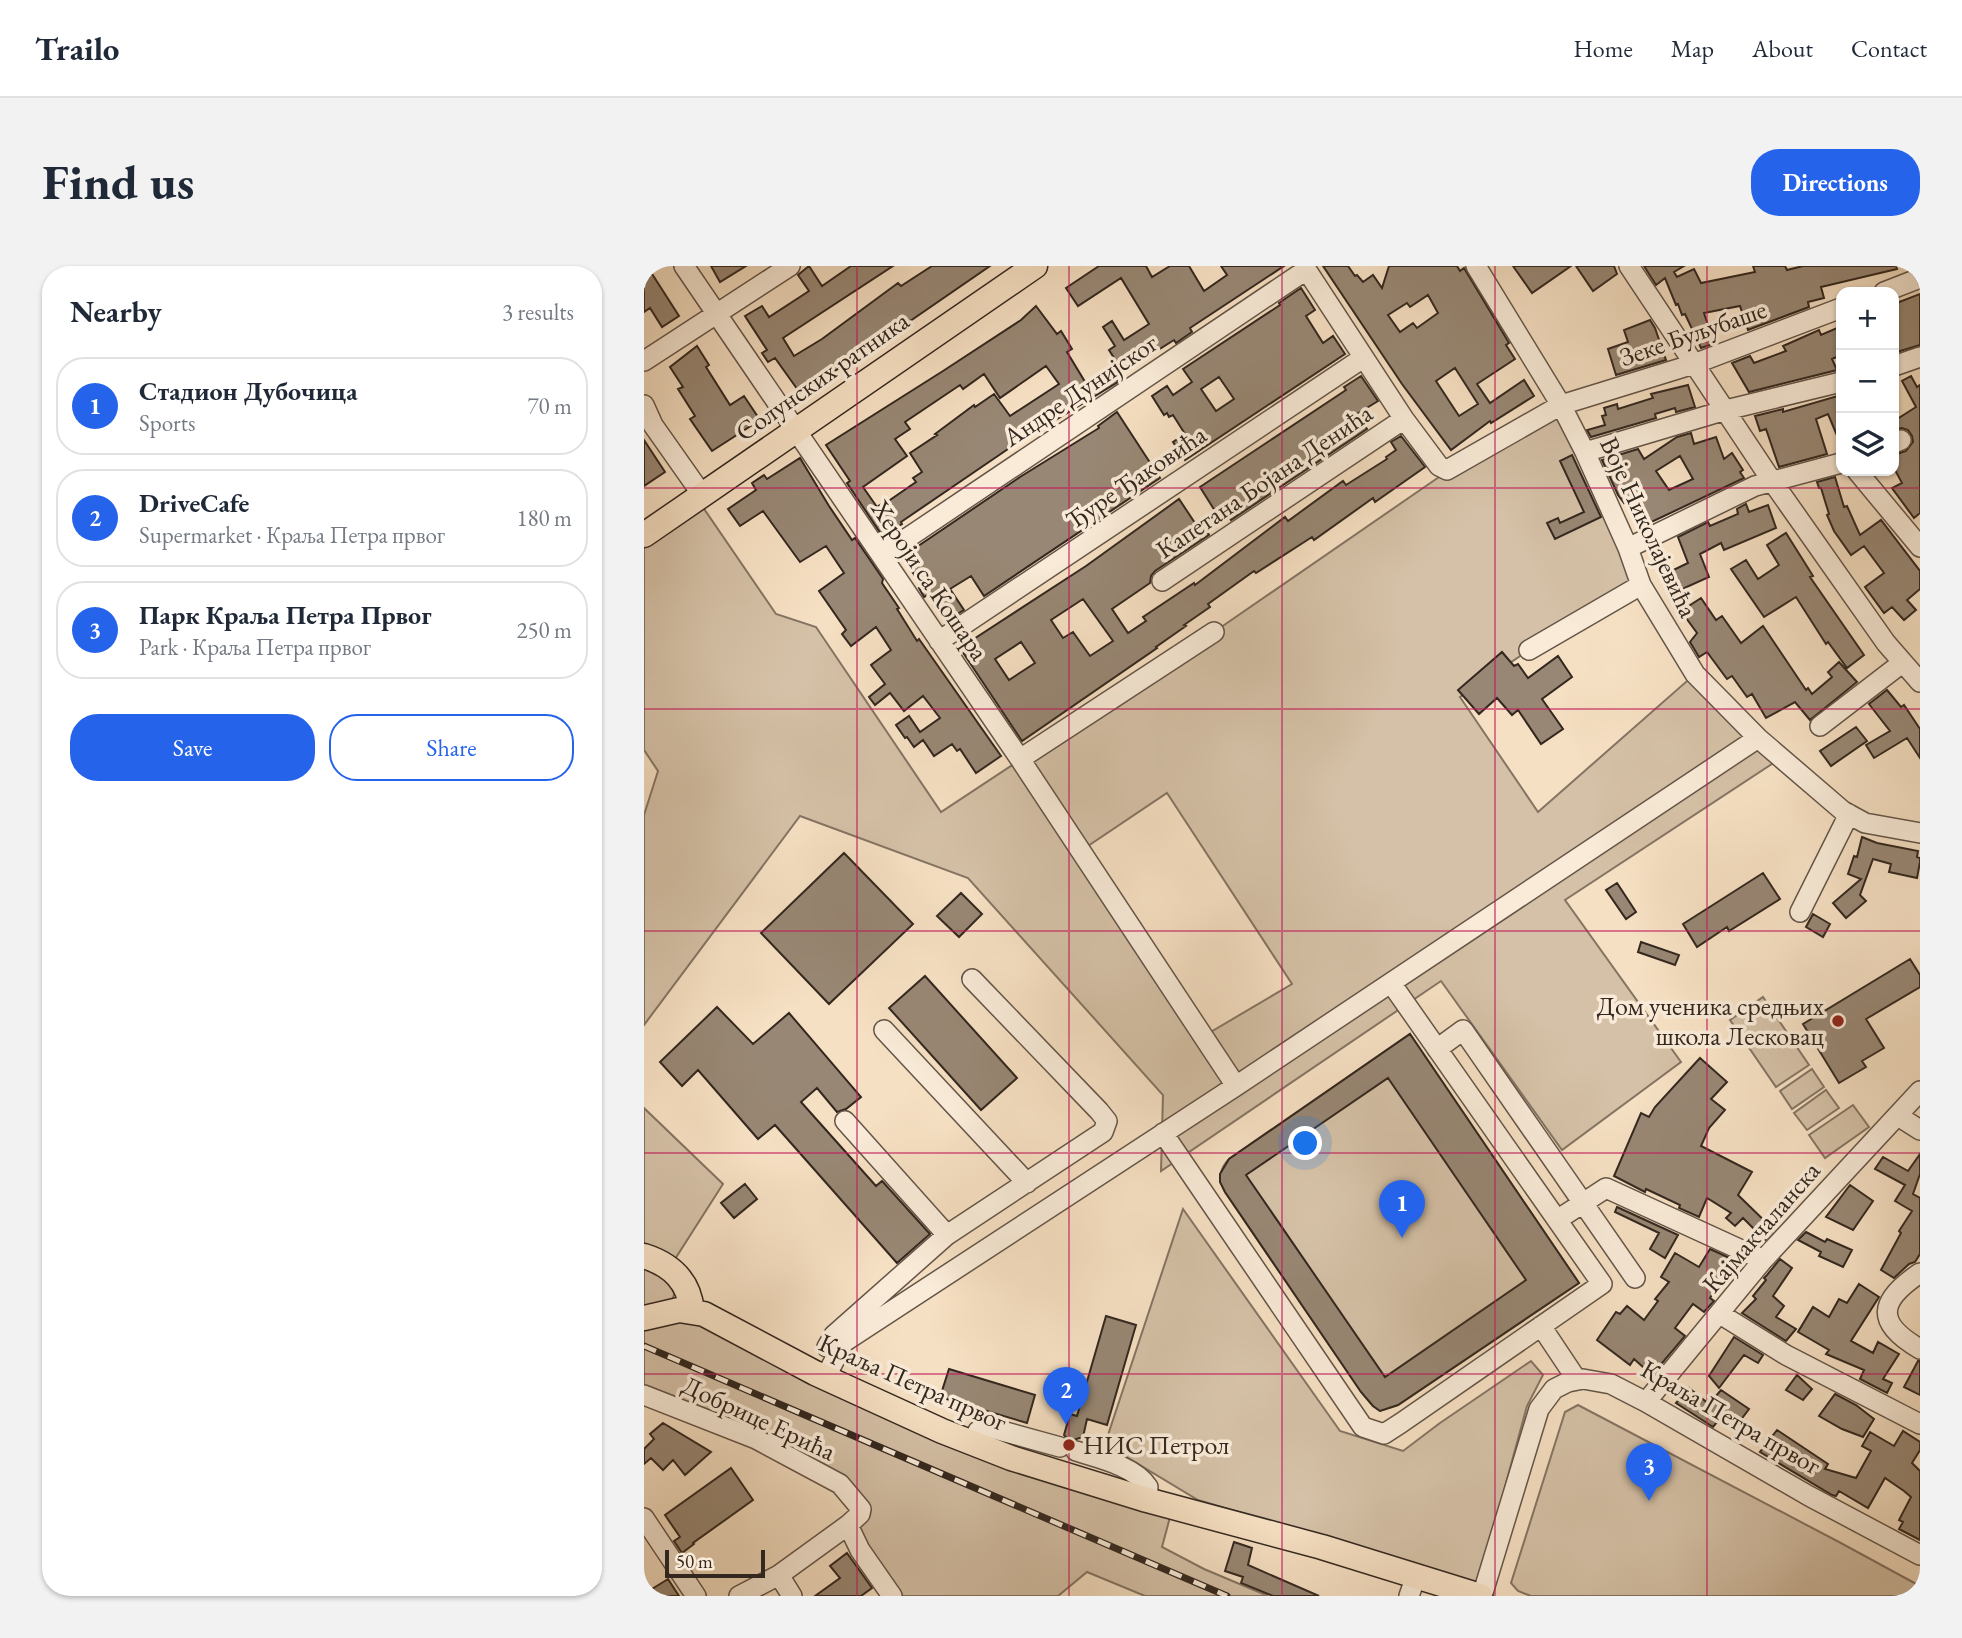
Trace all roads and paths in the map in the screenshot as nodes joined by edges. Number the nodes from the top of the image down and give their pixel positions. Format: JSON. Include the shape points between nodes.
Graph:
{"nodes":[{"id":1,"x":684,"y":266,"type":"edge"},
{"id":2,"x":790,"y":266,"type":"edge"},
{"id":3,"x":1035,"y":266,"type":"edge"},
{"id":4,"x":1476,"y":266,"type":"edge"},
{"id":5,"x":1629,"y":266,"type":"edge"},
{"id":6,"x":1305,"y":268,"type":"edge"},
{"id":7,"x":1920,"y":278,"type":"edge"},
{"id":8,"x":1897,"y":287,"type":"edge"},
{"id":9,"x":1836,"y":311,"type":"edge"},
{"id":10,"x":716,"y":316,"type":"junction"},
{"id":11,"x":1363,"y":358,"type":"junction"},
{"id":12,"x":1919,"y":360,"type":"edge"},
{"id":13,"x":644,"y":361,"type":"edge"},
{"id":14,"x":1694,"y":364,"type":"junction"},
{"id":15,"x":1899,"y":365,"type":"edge"},
{"id":16,"x":1836,"y":383,"type":"edge"},
{"id":17,"x":644,"y":405,"type":"edge"},
{"id":18,"x":1561,"y":405,"type":"junction"},
{"id":19,"x":1726,"y":410,"type":"junction"},
{"id":20,"x":1404,"y":419,"type":"junction"},
{"id":21,"x":795,"y":429,"type":"junction"},
{"id":22,"x":1585,"y":452,"type":"junction"},
{"id":23,"x":1836,"y":464,"type":"edge"},
{"id":24,"x":1861,"y":476,"type":"edge"},
{"id":25,"x":1772,"y":481,"type":"junction"},
{"id":26,"x":703,"y":496,"type":"junction"},
{"id":27,"x":644,"y":535,"type":"edge"},
{"id":28,"x":1920,"y":547,"type":"edge"},
{"id":29,"x":1628,"y":548,"type":"junction"},
{"id":30,"x":882,"y":555,"type":"junction"},
{"id":31,"x":1162,"y":581,"type":"dead end"},
{"id":32,"x":1642,"y":585,"type":"junction"},
{"id":33,"x":1214,"y":632,"type":"dead end"},
{"id":34,"x":939,"y":641,"type":"junction"},
{"id":35,"x":1529,"y":650,"type":"dead end"},
{"id":36,"x":1902,"y":663,"type":"junction"},
{"id":37,"x":1920,"y":682,"type":"edge"},
{"id":38,"x":1820,"y":726,"type":"dead end"},
{"id":39,"x":1758,"y":738,"type":"junction"},
{"id":40,"x":1020,"y":759,"type":"junction"},
{"id":41,"x":1849,"y":814,"type":"junction"},
{"id":42,"x":1920,"y":833,"type":"edge"},
{"id":43,"x":1800,"y":912,"type":"dead end"},
{"id":44,"x":972,"y":979,"type":"dead end"},
{"id":45,"x":1391,"y":983,"type":"junction"},
{"id":46,"x":884,"y":1030,"type":"dead end"},
{"id":47,"x":1437,"y":1049,"type":"junction"},
{"id":48,"x":1236,"y":1086,"type":"junction"},
{"id":49,"x":1920,"y":1091,"type":"edge"},
{"id":50,"x":1898,"y":1116,"type":"junction"},
{"id":51,"x":845,"y":1121,"type":"dead end"},
{"id":52,"x":1920,"y":1130,"type":"edge"},
{"id":53,"x":1163,"y":1133,"type":"junction"},
{"id":54,"x":1027,"y":1183,"type":"junction"},
{"id":55,"x":1583,"y":1203,"type":"junction"},
{"id":56,"x":1557,"y":1220,"type":"junction"},
{"id":57,"x":947,"y":1235,"type":"junction"},
{"id":58,"x":644,"y":1256,"type":"edge"},
{"id":59,"x":1763,"y":1259,"type":"junction"},
{"id":60,"x":1920,"y":1273,"type":"edge"},
{"id":61,"x":1635,"y":1278,"type":"dead end"},
{"id":62,"x":692,"y":1311,"type":"junction"},
{"id":63,"x":1720,"y":1314,"type":"junction"},
{"id":64,"x":644,"y":1318,"type":"edge"},
{"id":65,"x":1541,"y":1326,"type":"junction"},
{"id":66,"x":1920,"y":1349,"type":"edge"},
{"id":67,"x":820,"y":1376,"type":"junction"},
{"id":68,"x":1577,"y":1380,"type":"junction"},
{"id":69,"x":645,"y":1397,"type":"edge"},
{"id":70,"x":1646,"y":1402,"type":"junction"},
{"id":71,"x":1920,"y":1424,"type":"edge"},
{"id":72,"x":972,"y":1442,"type":"junction"},
{"id":73,"x":1147,"y":1500,"type":"junction"},
{"id":74,"x":644,"y":1518,"type":"edge"},
{"id":75,"x":849,"y":1525,"type":"junction"},
{"id":76,"x":1920,"y":1555,"type":"edge"},
{"id":77,"x":779,"y":1574,"type":"junction"},
{"id":78,"x":1413,"y":1586,"type":"edge"},
{"id":79,"x":696,"y":1596,"type":"edge"},
{"id":80,"x":739,"y":1596,"type":"edge"},
{"id":81,"x":792,"y":1596,"type":"edge"},
{"id":82,"x":892,"y":1596,"type":"edge"},
{"id":83,"x":1481,"y":1596,"type":"edge"}],
"edges":[{"from":1,"to":10,"type":"street","name":"Хероји са Кошара"},
{"from":2,"to":10,"type":"street"},
{"from":3,"to":21,"type":"main road","name":"Солунских ратника"},
{"from":4,"to":18,"type":"street","name":"Воје Николајевића"},
{"from":5,"to":14,"type":"street"},
{"from":6,"to":11,"type":"street"},
{"from":6,"to":30,"type":"street","name":"Андре Дунијског"},
{"from":7,"to":8,"type":"street"},
{"from":9,"to":14,"type":"street","name":"Зеке Буљубаше"},
{"from":10,"to":13,"type":"street"},
{"from":10,"to":21,"type":"street","name":"Хероји са Кошара"},
{"from":11,"to":20,"type":"street"},
{"from":11,"to":34,"type":"street","name":"Ђуре Ђаковића"},
{"from":12,"to":15,"type":"street"},
{"from":14,"to":18,"type":"street","name":"Зеке Буљубаше"},
{"from":14,"to":19,"type":"street"},
{"from":16,"to":19,"type":"street"},
{"from":17,"to":26,"type":"street"},
{"from":18,"to":20,"type":"street","name":"Капетана Бојана Денића","via":[[1447,470],[1439,466]]},
{"from":18,"to":22,"type":"street","name":"Воје Николајевића"},
{"from":19,"to":22,"type":"street"},
{"from":19,"to":25,"type":"street"},
{"from":20,"to":31,"type":"street","name":"Капетана Бојана Денића"},
{"from":21,"to":26,"type":"main road","name":"Солунских ратника"},
{"from":21,"to":30,"type":"street","name":"Хероји са Кошара"},
{"from":22,"to":29,"type":"street","name":"Воје Николајевића"},
{"from":23,"to":25,"type":"street"},
{"from":24,"to":28,"type":"street"},
{"from":25,"to":29,"type":"street"},
{"from":25,"to":36,"type":"street"},
{"from":26,"to":27,"type":"main road","name":"Солунских ратника"},
{"from":29,"to":32,"type":"street","name":"Воје Николајевића"},
{"from":30,"to":34,"type":"street","name":"Хероји са Кошара"},
{"from":32,"to":35,"type":"street"},
{"from":32,"to":39,"type":"street","name":"Воје Николајевића","via":[[1695,674]]},
{"from":33,"to":40,"type":"street"},
{"from":34,"to":40,"type":"street","name":"Хероји са Кошара"},
{"from":36,"to":37,"type":"street"},
{"from":36,"to":38,"type":"street"},
{"from":39,"to":41,"type":"street","name":"Воје Николајевића"},
{"from":39,"to":45,"type":"street"},
{"from":40,"to":48,"type":"street","name":"Хероји са Кошара"},
{"from":41,"to":42,"type":"street","name":"Воје Николајевића","via":[[1865,823]]},
{"from":41,"to":43,"type":"street"},
{"from":44,"to":54,"type":"street","via":[[1107,1121],[1103,1132]]},
{"from":45,"to":47,"type":"street"},
{"from":45,"to":48,"type":"street"},
{"from":46,"to":54,"type":"street"},
{"from":47,"to":55,"type":"street","via":[[1463,1030]]},
{"from":47,"to":56,"type":"street"},
{"from":48,"to":53,"type":"street"},
{"from":49,"to":50,"type":"street","name":"Кајмакчаланска"},
{"from":50,"to":52,"type":"street"},
{"from":50,"to":59,"type":"street","name":"Кајмакчаланска"},
{"from":51,"to":57,"type":"street"},
{"from":53,"to":65,"type":"street","via":[[1363,1427],[1384,1434]]},
{"from":53,"to":67,"type":"street","via":[[844,1342]]},
{"from":54,"to":57,"type":"street"},
{"from":55,"to":56,"type":"street"},
{"from":55,"to":59,"type":"street","via":[[1606,1188]]},
{"from":55,"to":61,"type":"street"},
{"from":56,"to":65,"type":"street","via":[[1602,1284]]},
{"from":57,"to":67,"type":"street","via":[[834,1335]]},
{"from":58,"to":62,"type":"main road","via":[[670,1267],[681,1279]]},
{"from":59,"to":63,"type":"street","name":"Кајмакчаланска"},
{"from":60,"to":66,"type":"street","via":[[1892,1296],[1886,1315],[1899,1337]]},
{"from":62,"to":64,"type":"main road","name":"Краља Петра првог"},
{"from":62,"to":67,"type":"main road","name":"Краља Петра првог"},
{"from":63,"to":70,"type":"street","name":"Кајмакчаланска"},
{"from":63,"to":71,"type":"street","via":[[1786,1355]]},
{"from":65,"to":68,"type":"street"},
{"from":67,"to":72,"type":"main road","name":"Краља Петра првог"},
{"from":68,"to":70,"type":"street","name":"Краља Петра првог","via":[[1611,1384]]},
{"from":68,"to":83,"type":"street","name":"Краља Петра првог","via":[[1554,1389],[1539,1409]]},
{"from":69,"to":75,"type":"street","name":"Добрице Ерића","via":[[756,1439],[840,1484],[861,1509]]},
{"from":70,"to":76,"type":"street","name":"Краља Петра првог"},
{"from":72,"to":73,"type":"main road","name":"Краља Петра првог"},
{"from":72,"to":73,"type":"street","via":[[978,1431],[991,1428],[1105,1461],[1140,1478],[1148,1487]]},
{"from":73,"to":78,"type":"main road","name":"Краља Петра првог","via":[[1322,1547]]},
{"from":74,"to":79,"type":"street"},
{"from":75,"to":77,"type":"street"},
{"from":75,"to":82,"type":"street","via":[[860,1550]]},
{"from":77,"to":80,"type":"street"},
{"from":77,"to":81,"type":"street"},
{"from":78,"to":83,"type":"main road","name":"Краља Петра првог"}]}
